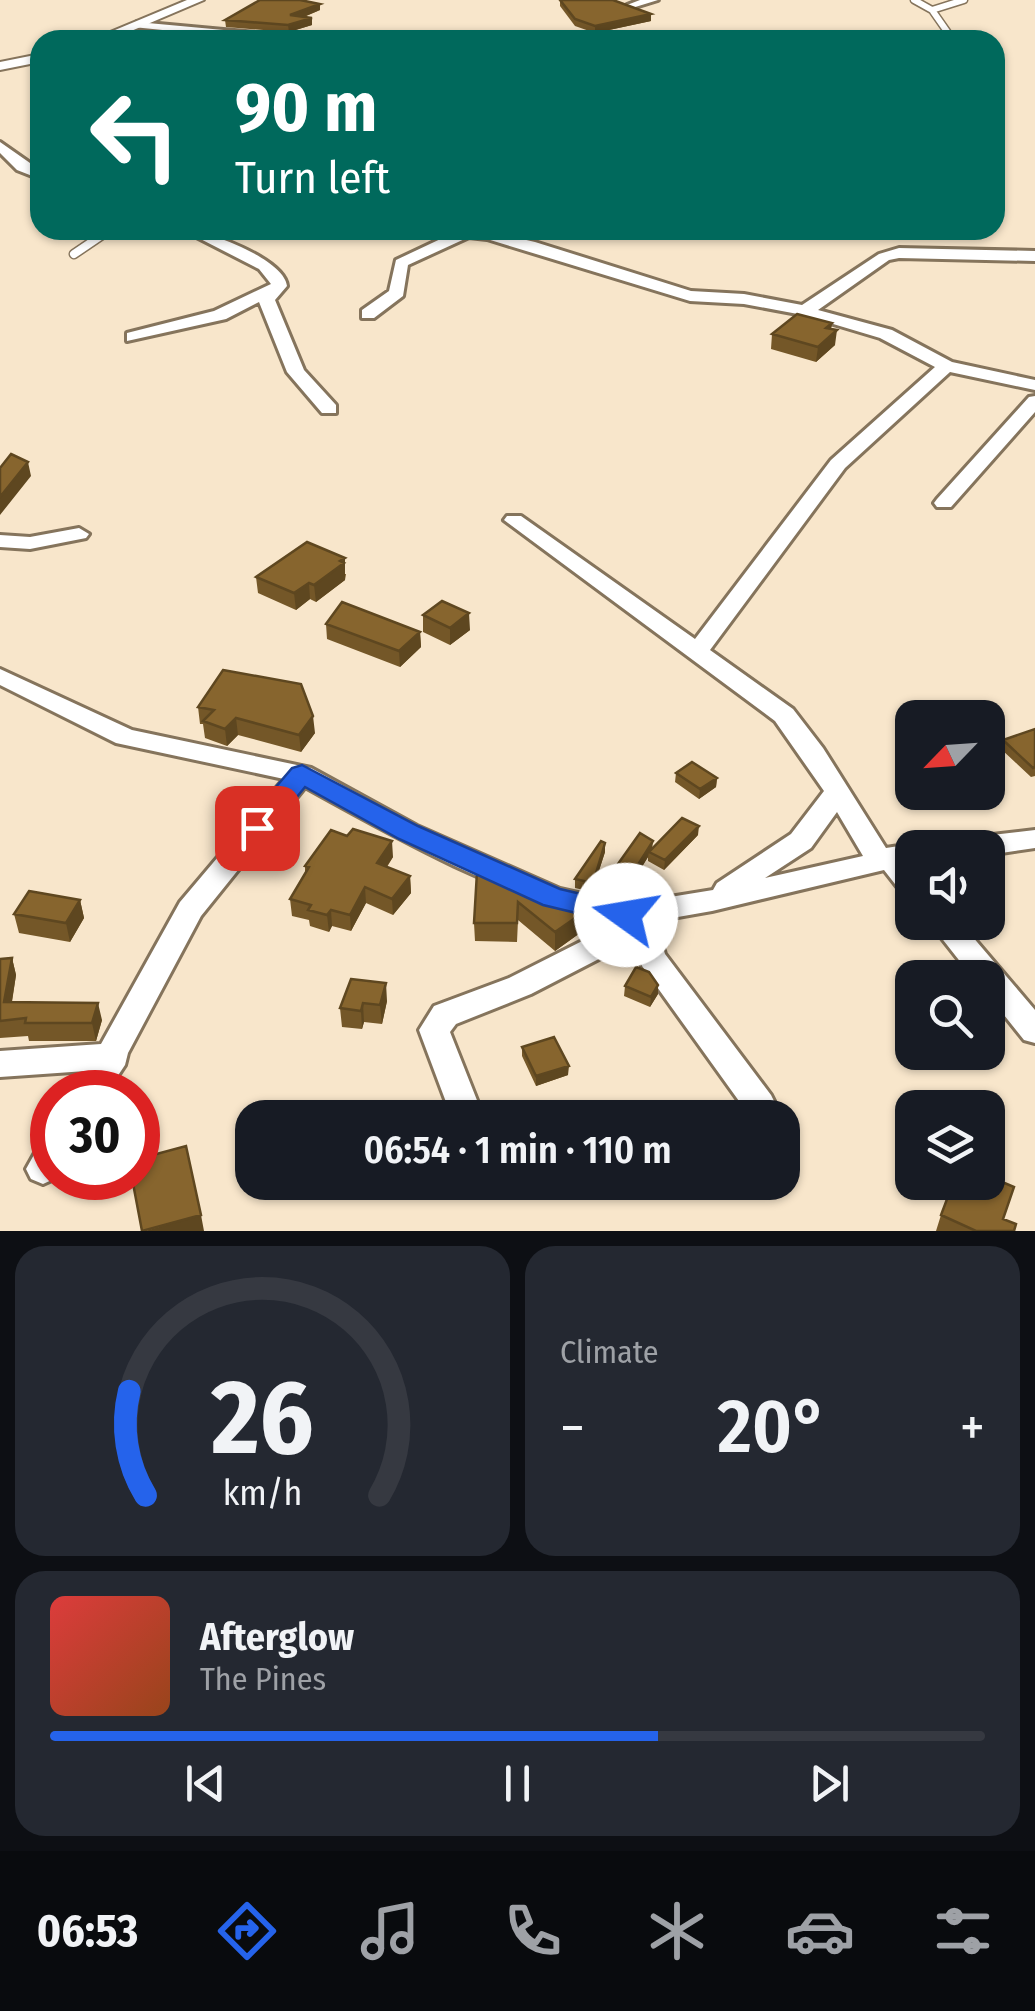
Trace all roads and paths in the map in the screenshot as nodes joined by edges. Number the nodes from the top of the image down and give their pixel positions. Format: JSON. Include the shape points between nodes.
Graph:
{"nodes":[{"id":1,"x":198,"y":0,"type":"edge"},
{"id":2,"x":653,"y":0,"type":"edge"},
{"id":3,"x":914,"y":0,"type":"edge"},
{"id":4,"x":964,"y":0,"type":"edge"},
{"id":5,"x":632,"y":6,"type":"edge"},
{"id":6,"x":932,"y":10,"type":"junction"},
{"id":7,"x":137,"y":25,"type":"junction"},
{"id":8,"x":164,"y":28,"type":"joint"},
{"id":9,"x":124,"y":30,"type":"edge"},
{"id":10,"x":186,"y":30,"type":"edge"},
{"id":11,"x":947,"y":30,"type":"edge"},
{"id":12,"x":30,"y":60,"type":"edge"},
{"id":13,"x":0,"y":66,"type":"edge"},
{"id":14,"x":0,"y":146,"type":"edge"},
{"id":15,"x":22,"y":167,"type":"junction"},
{"id":16,"x":30,"y":171,"type":"edge"},
{"id":17,"x":0,"y":176,"type":"edge"},
{"id":18,"x":95,"y":240,"type":"edge"},
{"id":19,"x":211,"y":240,"type":"edge"},
{"id":20,"x":445,"y":240,"type":"edge"},
{"id":21,"x":505,"y":240,"type":"edge"},
{"id":22,"x":74,"y":254,"type":"dead end"},
{"id":23,"x":1035,"y":256,"type":"edge"},
{"id":24,"x":274,"y":292,"type":"junction"},
{"id":25,"x":805,"y":311,"type":"junction"},
{"id":26,"x":368,"y":314,"type":"dead end"},
{"id":27,"x":133,"y":337,"type":"dead end"},
{"id":28,"x":946,"y":366,"type":"junction"},
{"id":29,"x":1035,"y":386,"type":"edge"},
{"id":30,"x":1035,"y":401,"type":"edge"},
{"id":31,"x":330,"y":409,"type":"dead end"},
{"id":32,"x":944,"y":503,"type":"dead end"},
{"id":33,"x":514,"y":520,"type":"dead end"},
{"id":34,"x":80,"y":534,"type":"dead end"},
{"id":35,"x":0,"y":540,"type":"edge"},
{"id":36,"x":697,"y":652,"type":"junction"},
{"id":37,"x":0,"y":676,"type":"edge"},
{"id":38,"x":302,"y":774,"type":"junction"},
{"id":39,"x":838,"y":792,"type":"junction"},
{"id":40,"x":1035,"y":839,"type":"edge"},
{"id":41,"x":1005,"y":843,"type":"edge"},
{"id":42,"x":893,"y":856,"type":"edge"},
{"id":43,"x":712,"y":901,"type":"junction"},
{"id":44,"x":633,"y":914,"type":"junction"},
{"id":45,"x":959,"y":940,"type":"edge"},
{"id":46,"x":1035,"y":1031,"type":"edge"},
{"id":47,"x":114,"y":1056,"type":"junction"},
{"id":48,"x":0,"y":1064,"type":"edge"},
{"id":49,"x":105,"y":1070,"type":"edge"},
{"id":50,"x":461,"y":1100,"type":"edge"},
{"id":51,"x":756,"y":1100,"type":"edge"}],
"edges":[{"from":1,"to":7,"type":"street"},
{"from":2,"to":5,"type":"street"},
{"from":3,"to":6,"type":"lane"},
{"from":4,"to":6,"type":"lane"},
{"from":6,"to":11,"type":"lane"},
{"from":7,"to":8,"type":"street"},
{"from":7,"to":9,"type":"street"},
{"from":8,"to":10,"type":"street"},
{"from":12,"to":13,"type":"street"},
{"from":14,"to":15,"type":"street"},
{"from":15,"to":16,"type":"street"},
{"from":15,"to":17,"type":"street"},
{"from":18,"to":22,"type":"lane"},
{"from":19,"to":24,"type":"street","via":[[265,266],[279,279]]},
{"from":20,"to":26,"type":"street","via":[[401,264],[397,293]]},
{"from":21,"to":25,"type":"street","via":[[690,296]]},
{"from":23,"to":25,"type":"street","via":[[899,253]]},
{"from":24,"to":27,"type":"street","via":[[220,316]]},
{"from":24,"to":31,"type":"street","via":[[266,299],[296,372]]},
{"from":25,"to":28,"type":"street","via":[[886,334]]},
{"from":28,"to":29,"type":"street"},
{"from":28,"to":36,"type":"street","via":[[838,464]]},
{"from":30,"to":32,"type":"street"},
{"from":33,"to":36,"type":"street"},
{"from":34,"to":35,"type":"street"},
{"from":36,"to":39,"type":"street","via":[[784,716]]},
{"from":37,"to":38,"type":"street","via":[[125,737]]},
{"from":38,"to":44,"type":"street","via":[[408,833],[554,898]]},
{"from":38,"to":47,"type":"street","via":[[190,908]]},
{"from":39,"to":42,"type":"street"},
{"from":39,"to":43,"type":"street","via":[[801,840]]},
{"from":40,"to":41,"type":"street"},
{"from":42,"to":43,"type":"street"},
{"from":43,"to":44,"type":"street"},
{"from":44,"to":50,"type":"street","via":[[612,939],[445,1015],[434,1030]]},
{"from":44,"to":51,"type":"street","via":[[652,958]]},
{"from":45,"to":46,"type":"street"},
{"from":47,"to":48,"type":"street"},
{"from":47,"to":49,"type":"street"}]}
